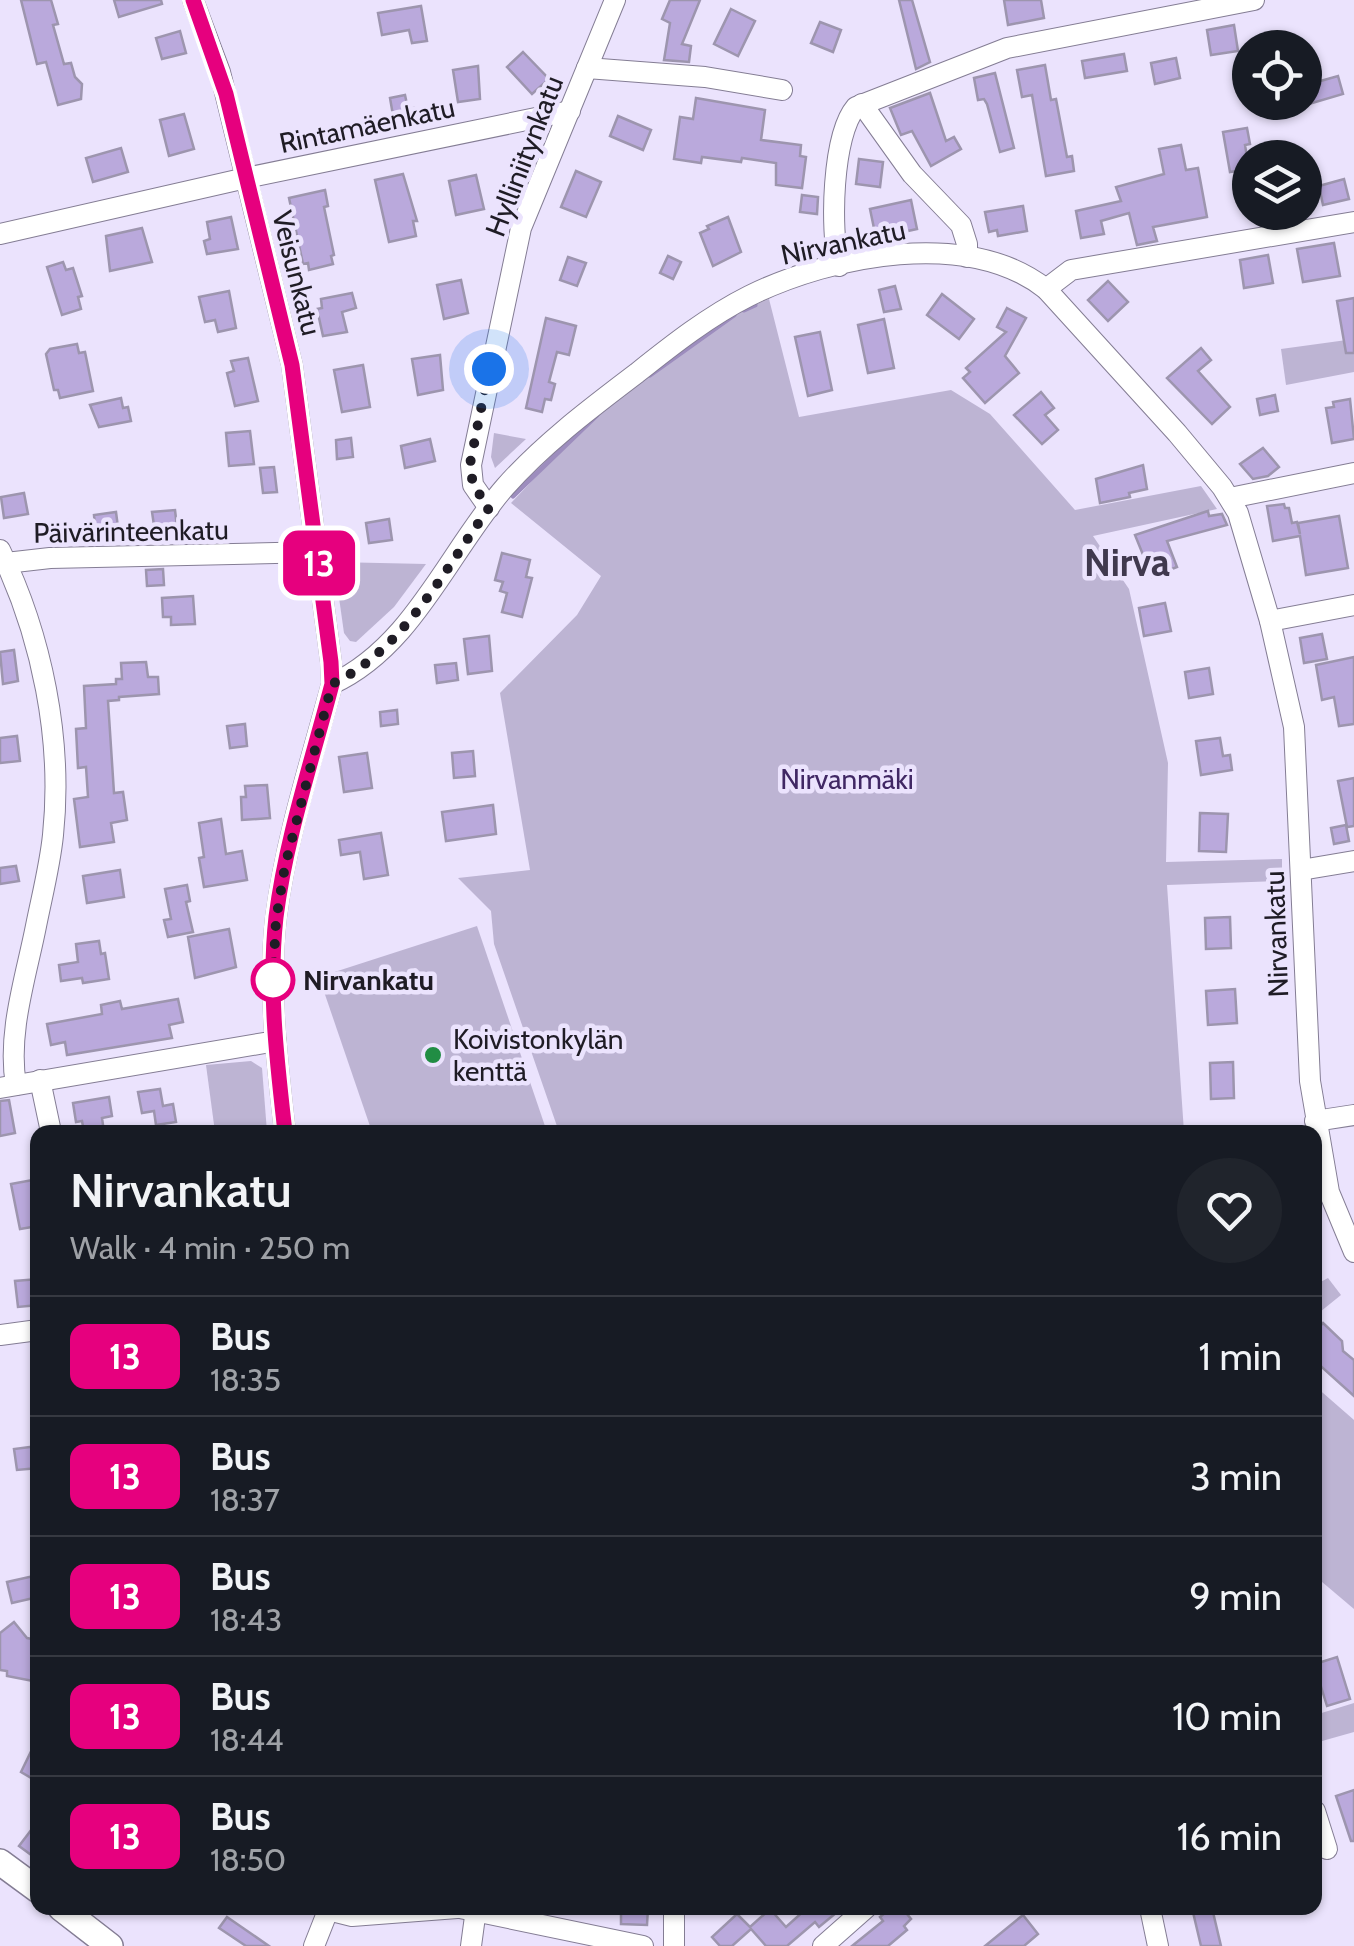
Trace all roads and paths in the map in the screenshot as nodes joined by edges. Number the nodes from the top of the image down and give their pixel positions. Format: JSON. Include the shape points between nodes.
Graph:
{"nodes":[{"id":1,"x":193,"y":0,"type":"edge"},
{"id":2,"x":614,"y":0,"type":"edge"},
{"id":3,"x":1254,"y":0,"type":"edge"},
{"id":4,"x":587,"y":68,"type":"junction"},
{"id":5,"x":782,"y":90,"type":"dead end"},
{"id":6,"x":862,"y":104,"type":"junction"},
{"id":7,"x":570,"y":111,"type":"junction"},
{"id":8,"x":246,"y":178,"type":"junction"},
{"id":9,"x":1354,"y":222,"type":"edge"},
{"id":10,"x":0,"y":234,"type":"edge"},
{"id":11,"x":967,"y":257,"type":"junction"},
{"id":12,"x":838,"y":266,"type":"junction"},
{"id":13,"x":1046,"y":289,"type":"junction"},
{"id":14,"x":1354,"y":473,"type":"edge"},
{"id":15,"x":1230,"y":498,"type":"junction"},
{"id":16,"x":489,"y":508,"type":"junction"},
{"id":17,"x":318,"y":552,"type":"junction"},
{"id":18,"x":3,"y":556,"type":"edge"},
{"id":19,"x":1354,"y":605,"type":"edge"},
{"id":20,"x":1270,"y":621,"type":"junction"},
{"id":21,"x":332,"y":684,"type":"junction"},
{"id":22,"x":1354,"y":861,"type":"edge"},
{"id":23,"x":1301,"y":870,"type":"junction"},
{"id":24,"x":276,"y":1041,"type":"junction"},
{"id":25,"x":40,"y":1080,"type":"junction"},
{"id":26,"x":8,"y":1086,"type":"edge"},
{"id":27,"x":1354,"y":1115,"type":"edge"},
{"id":28,"x":1315,"y":1122,"type":"junction"},
{"id":29,"x":50,"y":1125,"type":"edge"},
{"id":30,"x":284,"y":1125,"type":"edge"},
{"id":31,"x":1316,"y":1125,"type":"edge"},
{"id":32,"x":1322,"y":1156,"type":"edge"},
{"id":33,"x":1354,"y":1252,"type":"edge"},
{"id":34,"x":30,"y":1331,"type":"edge"},
{"id":35,"x":0,"y":1336,"type":"edge"},
{"id":36,"x":1322,"y":1832,"type":"edge"},
{"id":37,"x":1328,"y":1850,"type":"dead end"},
{"id":38,"x":0,"y":1862,"type":"edge"},
{"id":39,"x":30,"y":1884,"type":"edge"},
{"id":40,"x":70,"y":1915,"type":"edge"},
{"id":41,"x":327,"y":1915,"type":"edge"},
{"id":42,"x":465,"y":1915,"type":"edge"},
{"id":43,"x":497,"y":1915,"type":"edge"},
{"id":44,"x":674,"y":1915,"type":"edge"},
{"id":45,"x":858,"y":1915,"type":"edge"},
{"id":46,"x":1151,"y":1915,"type":"edge"},
{"id":47,"x":110,"y":1946,"type":"edge"},
{"id":48,"x":314,"y":1946,"type":"edge"},
{"id":49,"x":471,"y":1946,"type":"edge"},
{"id":50,"x":643,"y":1946,"type":"edge"},
{"id":51,"x":674,"y":1946,"type":"edge"},
{"id":52,"x":823,"y":1946,"type":"edge"},
{"id":53,"x":1158,"y":1946,"type":"edge"}],
"edges":[{"from":1,"to":8,"type":"street","name":"Veisunkatu","via":[[217,62]]},
{"from":2,"to":4,"type":"street","name":"Hylliniitynkatu"},
{"from":3,"to":6,"type":"street","via":[[1008,48]]},
{"from":4,"to":5,"type":"street"},
{"from":4,"to":7,"type":"street","name":"Hylliniitynkatu"},
{"from":6,"to":11,"type":"street","via":[[912,174],[960,225]]},
{"from":6,"to":12,"type":"street","via":[[846,122],[835,186]]},
{"from":7,"to":8,"type":"street","name":"Rintamäenkatu"},
{"from":7,"to":16,"type":"street","name":"Hylliniitynkatu","via":[[521,228],[484,390],[470,464],[473,485]]},
{"from":8,"to":10,"type":"street","name":"Rintamäenkatu"},
{"from":8,"to":17,"type":"street","name":"Veisunkatu","via":[[292,365]]},
{"from":9,"to":13,"type":"street","via":[[1072,270]]},
{"from":11,"to":12,"type":"street","name":"Nirvankatu","via":[[906,253]]},
{"from":11,"to":13,"type":"street","name":"Nirvankatu"},
{"from":12,"to":16,"type":"street","name":"Nirvankatu","via":[[766,288],[705,322],[568,427]]},
{"from":13,"to":15,"type":"street","name":"Nirvankatu"},
{"from":14,"to":15,"type":"street"},
{"from":15,"to":20,"type":"street","name":"Nirvankatu"},
{"from":16,"to":21,"type":"street","name":"Nirvankatu","via":[[396,634]]},
{"from":17,"to":18,"type":"street","name":"Päivärinteenkatu"},
{"from":17,"to":21,"type":"street","name":"Veisunkatu"},
{"from":18,"to":26,"type":"street","via":[[40,668],[56,764],[53,839]]},
{"from":19,"to":20,"type":"street"},
{"from":20,"to":23,"type":"street","name":"Nirvankatu","via":[[1294,727]]},
{"from":21,"to":24,"type":"street","via":[[278,910]]},
{"from":22,"to":23,"type":"street"},
{"from":23,"to":28,"type":"street","name":"Nirvankatu"},
{"from":24,"to":25,"type":"street"},
{"from":24,"to":30,"type":"street"},
{"from":25,"to":26,"type":"street"},
{"from":25,"to":29,"type":"street"},
{"from":27,"to":28,"type":"street"},
{"from":28,"to":31,"type":"street","name":"Nirvankatu"},
{"from":32,"to":33,"type":"street","name":"Nirvankatu","via":[[1331,1199]]},
{"from":34,"to":35,"type":"street"},
{"from":36,"to":37,"type":"street"},
{"from":38,"to":39,"type":"main road"},
{"from":40,"to":47,"type":"main road"},
{"from":41,"to":48,"type":"street"},
{"from":42,"to":49,"type":"street"},
{"from":43,"to":50,"type":"street"},
{"from":44,"to":51,"type":"street"},
{"from":45,"to":52,"type":"street"},
{"from":46,"to":53,"type":"street"}]}
